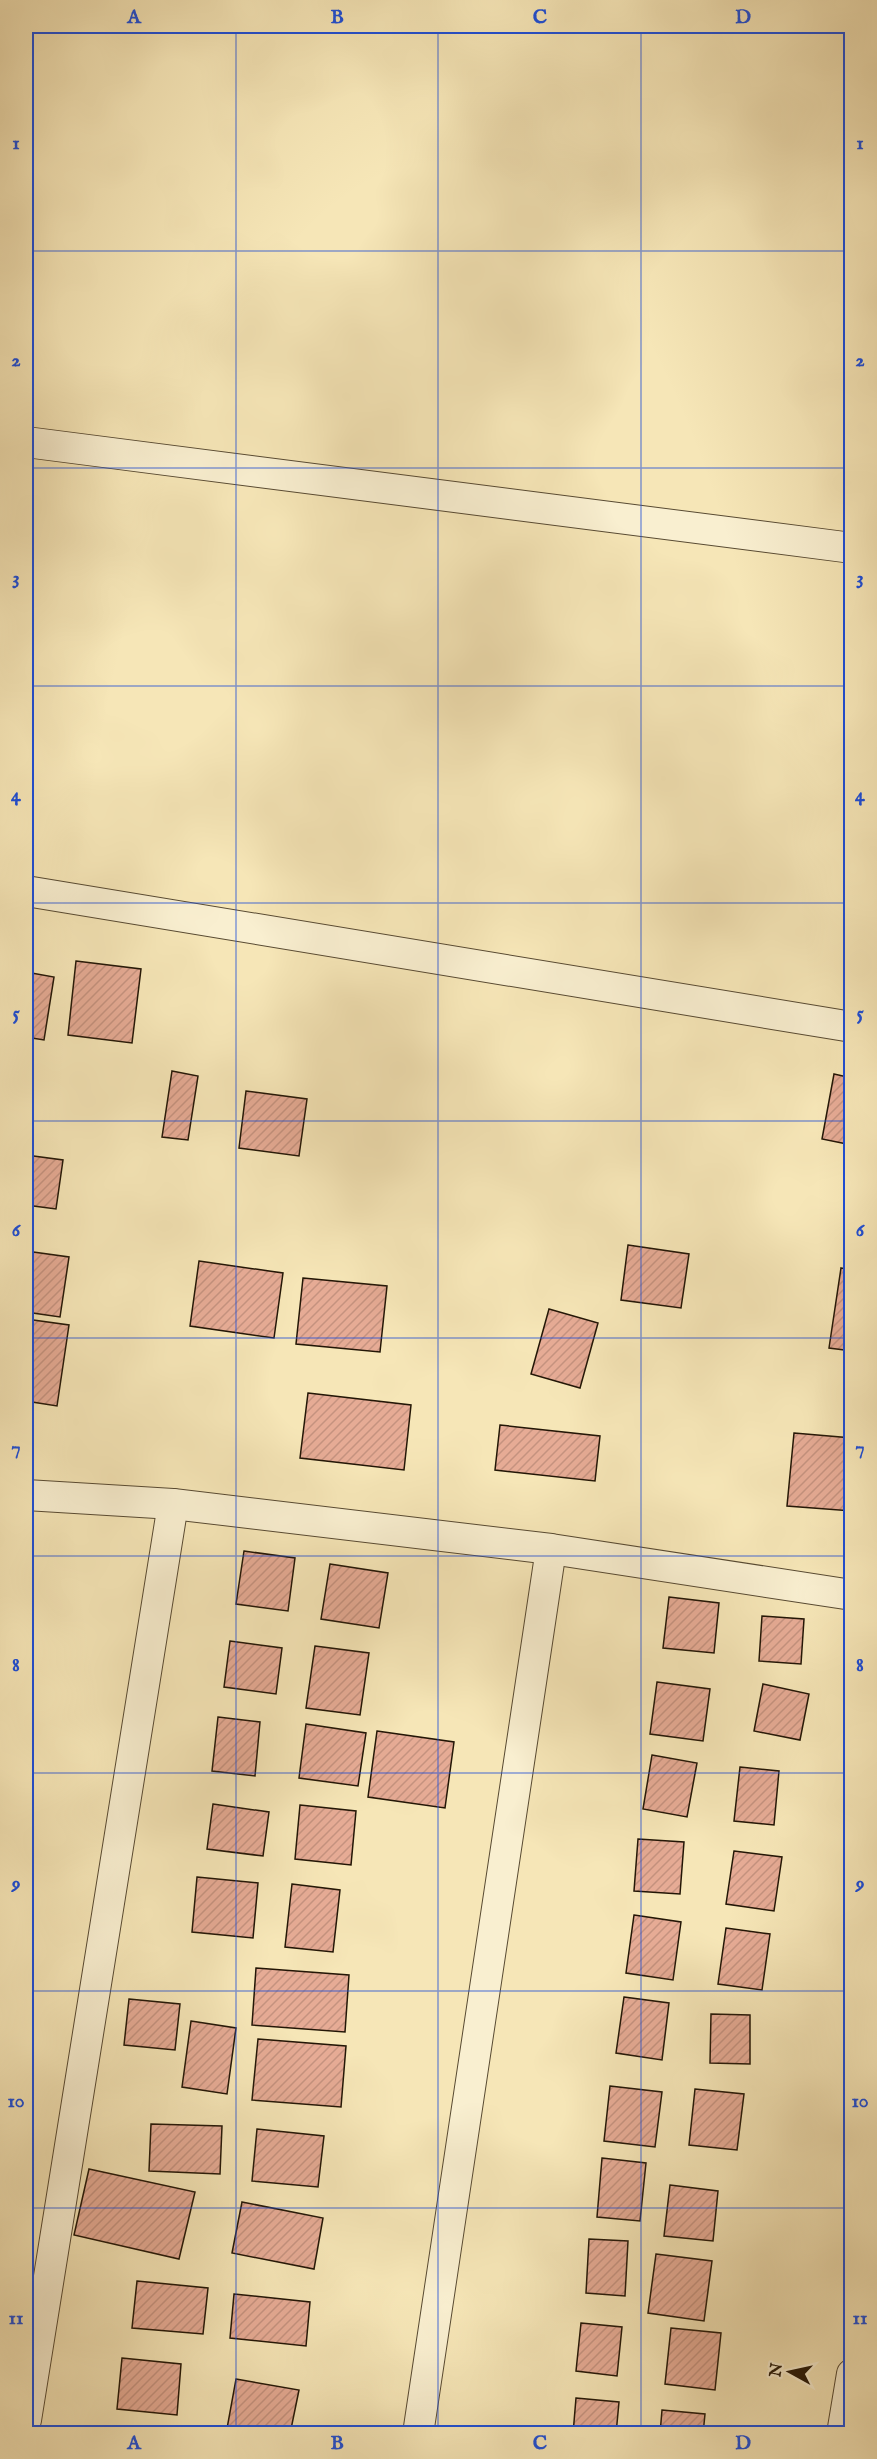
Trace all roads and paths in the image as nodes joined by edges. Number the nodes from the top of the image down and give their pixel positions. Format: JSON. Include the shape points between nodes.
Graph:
{"nodes":[{"id":1,"x":26,"y":442,"type":"edge"},
{"id":2,"x":852,"y":548,"type":"edge"},
{"id":3,"x":26,"y":891,"type":"edge"},
{"id":4,"x":852,"y":1027,"type":"edge"},
{"id":5,"x":26,"y":1495,"type":"edge"},
{"id":6,"x":173,"y":1504,"type":"junction"},
{"id":7,"x":551,"y":1549,"type":"junction"},
{"id":8,"x":852,"y":1595,"type":"edge"},
{"id":9,"x":852,"y":2374,"type":"edge"},
{"id":10,"x":26,"y":2420,"type":"edge"},
{"id":11,"x":418,"y":2433,"type":"edge"},
{"id":12,"x":842,"y":2433,"type":"edge"}],
"edges":[{"from":1,"to":2,"type":"street"},
{"from":3,"to":4,"type":"street"},
{"from":5,"to":6,"type":"street"},
{"from":6,"to":7,"type":"street"},
{"from":6,"to":10,"type":"street"},
{"from":7,"to":8,"type":"street"},
{"from":7,"to":11,"type":"street"},
{"from":9,"to":12,"type":"street"}]}
